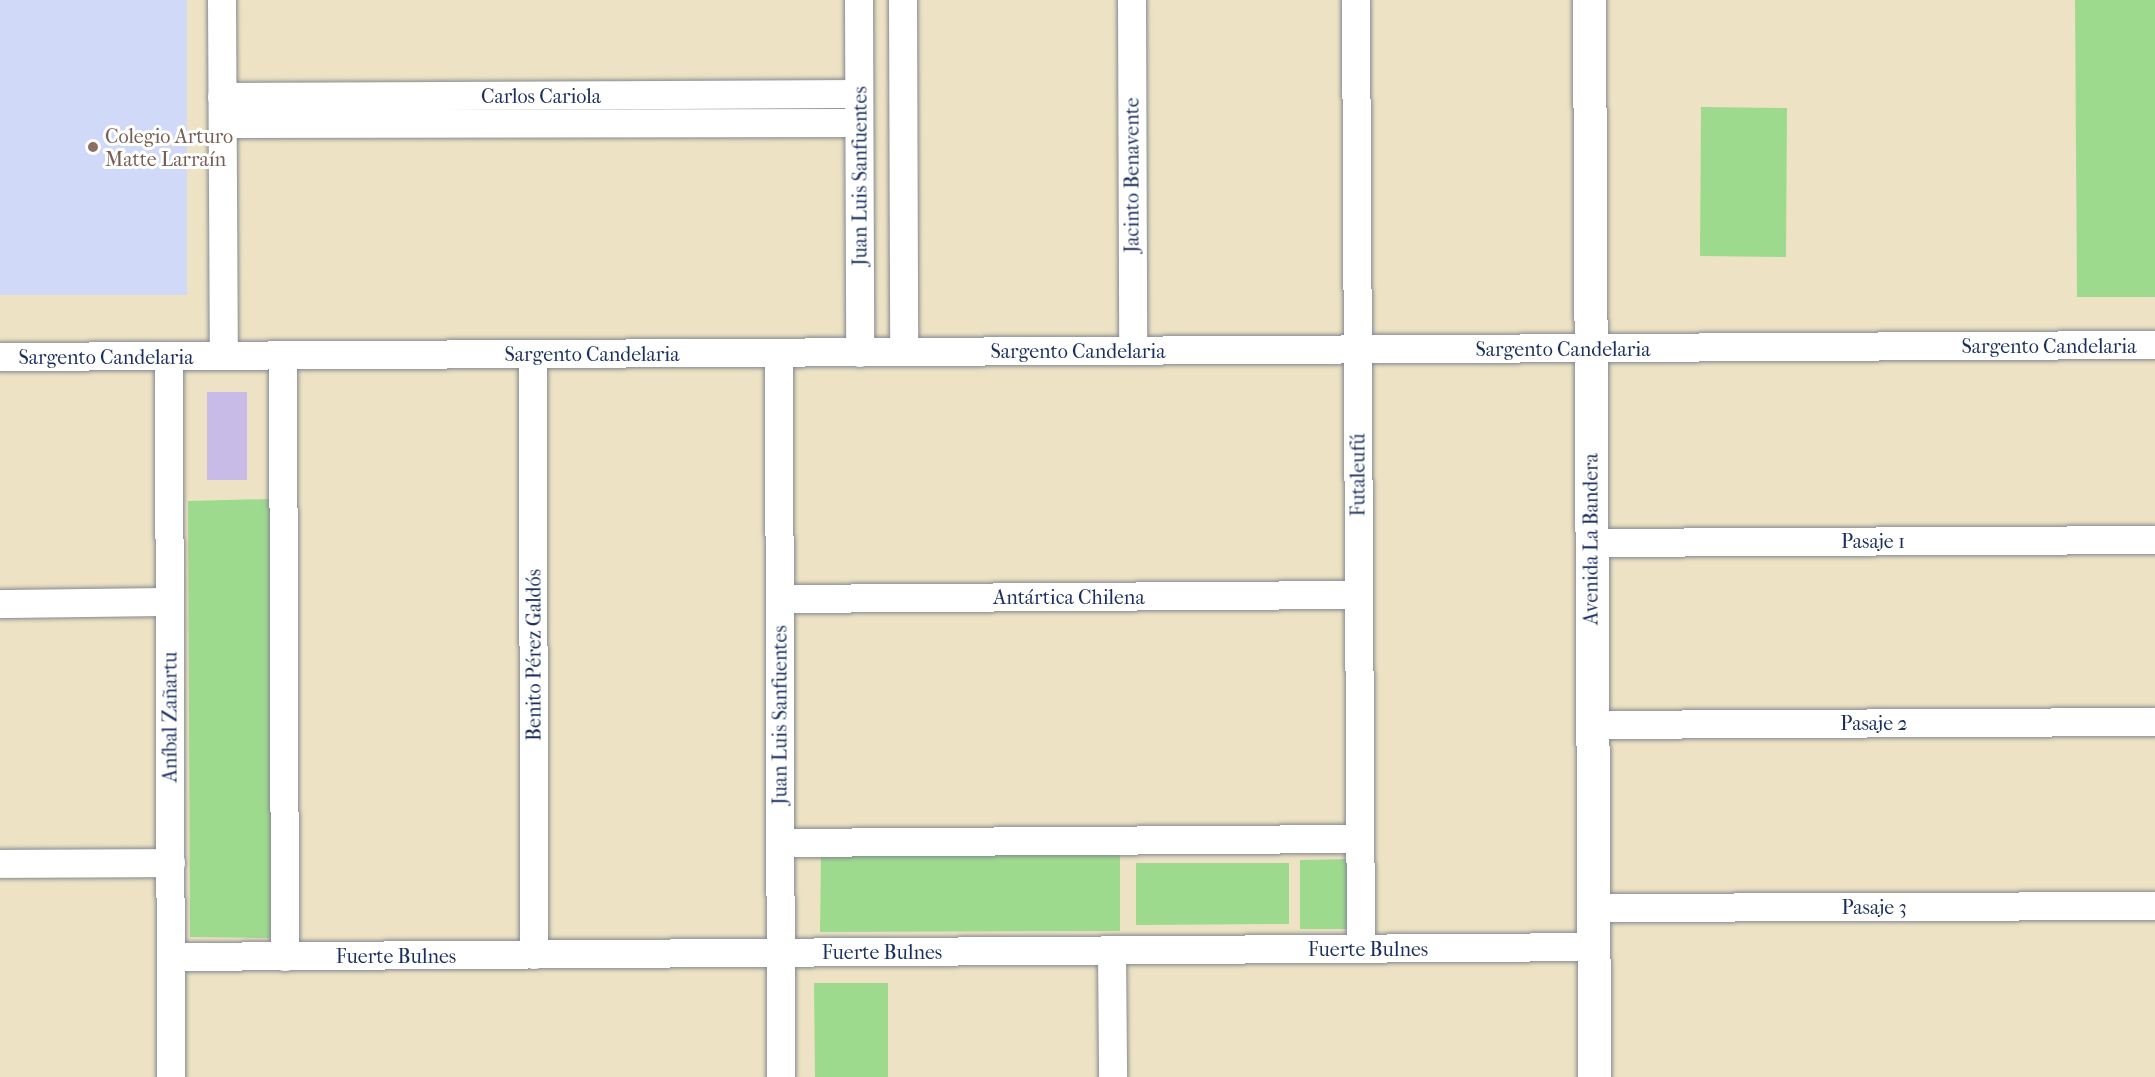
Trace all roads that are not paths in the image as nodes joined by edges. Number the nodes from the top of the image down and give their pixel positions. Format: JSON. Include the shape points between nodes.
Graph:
{"nodes":[{"id":1,"x":222,"y":0,"type":"edge"},
{"id":2,"x":859,"y":0,"type":"edge"},
{"id":3,"x":903,"y":0,"type":"edge"},
{"id":4,"x":1132,"y":0,"type":"edge"},
{"id":5,"x":1356,"y":0,"type":"edge"},
{"id":6,"x":1589,"y":0,"type":"edge"},
{"id":7,"x":859,"y":94,"type":"junction"},
{"id":8,"x":223,"y":111,"type":"junction"},
{"id":9,"x":859,"y":123,"type":"junction"},
{"id":10,"x":2155,"y":345,"type":"edge"},
{"id":11,"x":1590,"y":348,"type":"junction"},
{"id":12,"x":1358,"y":350,"type":"junction"},
{"id":13,"x":1133,"y":351,"type":"junction"},
{"id":14,"x":860,"y":352,"type":"junction"},
{"id":15,"x":904,"y":352,"type":"junction"},
{"id":16,"x":779,"y":353,"type":"junction"},
{"id":17,"x":533,"y":354,"type":"junction"},
{"id":18,"x":169,"y":356,"type":"junction"},
{"id":19,"x":224,"y":356,"type":"junction"},
{"id":20,"x":283,"y":356,"type":"junction"},
{"id":21,"x":0,"y":357,"type":"edge"},
{"id":22,"x":2155,"y":540,"type":"edge"},
{"id":23,"x":1591,"y":543,"type":"junction"},
{"id":24,"x":1359,"y":595,"type":"junction"},
{"id":25,"x":780,"y":599,"type":"junction"},
{"id":26,"x":170,"y":602,"type":"junction"},
{"id":27,"x":0,"y":604,"type":"edge"},
{"id":28,"x":2155,"y":722,"type":"edge"},
{"id":29,"x":1592,"y":724,"type":"junction"},
{"id":30,"x":1360,"y":839,"type":"junction"},
{"id":31,"x":781,"y":843,"type":"junction"},
{"id":32,"x":171,"y":863,"type":"junction"},
{"id":33,"x":0,"y":864,"type":"edge"},
{"id":34,"x":2155,"y":906,"type":"edge"},
{"id":35,"x":1593,"y":908,"type":"junction"},
{"id":36,"x":1593,"y":947,"type":"junction"},
{"id":37,"x":1361,"y":949,"type":"junction"},
{"id":38,"x":1112,"y":951,"type":"junction"},
{"id":39,"x":781,"y":953,"type":"junction"},
{"id":40,"x":534,"y":955,"type":"junction"},
{"id":41,"x":171,"y":957,"type":"junction"},
{"id":42,"x":285,"y":957,"type":"junction"},
{"id":43,"x":171,"y":1077,"type":"edge"},
{"id":44,"x":782,"y":1077,"type":"edge"},
{"id":45,"x":1113,"y":1077,"type":"edge"},
{"id":46,"x":1594,"y":1077,"type":"edge"}],
"edges":[{"from":1,"to":8,"type":"street"},
{"from":2,"to":7,"type":"street","name":"Juan Luis Sanfuentes"},
{"from":3,"to":15,"type":"street"},
{"from":4,"to":13,"type":"street","name":"Jacinto Benavente"},
{"from":5,"to":12,"type":"street","name":"Futaleufú"},
{"from":6,"to":11,"type":"street","name":"Avenida La Bandera"},
{"from":7,"to":8,"type":"street","name":"Carlos Cariola"},
{"from":7,"to":9,"type":"street","name":"Juan Luis Sanfuentes"},
{"from":8,"to":9,"type":"street","name":"Carlos Cariola"},
{"from":8,"to":19,"type":"street"},
{"from":9,"to":14,"type":"street","name":"Juan Luis Sanfuentes"},
{"from":10,"to":11,"type":"street","name":"Sargento Candelaria"},
{"from":11,"to":12,"type":"street","name":"Sargento Candelaria"},
{"from":11,"to":23,"type":"street","name":"Avenida La Bandera"},
{"from":12,"to":13,"type":"street","name":"Sargento Candelaria"},
{"from":12,"to":24,"type":"street","name":"Futaleufú"},
{"from":13,"to":15,"type":"street","name":"Sargento Candelaria"},
{"from":14,"to":15,"type":"street","name":"Sargento Candelaria"},
{"from":14,"to":16,"type":"street","name":"Sargento Candelaria"},
{"from":16,"to":17,"type":"street","name":"Sargento Candelaria"},
{"from":16,"to":25,"type":"street","name":"Juan Luis Sanfuentes"},
{"from":17,"to":20,"type":"street","name":"Sargento Candelaria"},
{"from":17,"to":40,"type":"street","name":"Benito Pérez Galdós"},
{"from":18,"to":19,"type":"street","name":"Sargento Candelaria"},
{"from":18,"to":21,"type":"street","name":"Sargento Candelaria"},
{"from":18,"to":26,"type":"street","name":"Aníbal Zañartu"},
{"from":19,"to":20,"type":"street","name":"Sargento Candelaria"},
{"from":20,"to":42,"type":"street"},
{"from":22,"to":23,"type":"street","name":"Pasaje 1"},
{"from":23,"to":29,"type":"street","name":"Avenida La Bandera"},
{"from":24,"to":25,"type":"street","name":"Antártica Chilena"},
{"from":24,"to":30,"type":"street","name":"Futaleufú"},
{"from":25,"to":31,"type":"street","name":"Juan Luis Sanfuentes"},
{"from":26,"to":27,"type":"street"},
{"from":26,"to":32,"type":"street","name":"Aníbal Zañartu"},
{"from":28,"to":29,"type":"street","name":"Pasaje 2"},
{"from":29,"to":35,"type":"street","name":"Avenida La Bandera"},
{"from":30,"to":31,"type":"street"},
{"from":30,"to":37,"type":"street","name":"Futaleufú"},
{"from":31,"to":39,"type":"street","name":"Juan Luis Sanfuentes"},
{"from":32,"to":33,"type":"street"},
{"from":32,"to":41,"type":"street","name":"Aníbal Zañartu"},
{"from":34,"to":35,"type":"street","name":"Pasaje 3"},
{"from":35,"to":36,"type":"street","name":"Avenida La Bandera"},
{"from":36,"to":37,"type":"street","name":"Fuerte Bulnes"},
{"from":36,"to":46,"type":"street","name":"Avenida La Bandera"},
{"from":37,"to":38,"type":"street","name":"Fuerte Bulnes"},
{"from":38,"to":39,"type":"street","name":"Fuerte Bulnes"},
{"from":38,"to":45,"type":"street"},
{"from":39,"to":40,"type":"street","name":"Fuerte Bulnes"},
{"from":39,"to":44,"type":"street","name":"Juan Luis Sanfuentes"},
{"from":40,"to":42,"type":"street","name":"Fuerte Bulnes"},
{"from":41,"to":42,"type":"street","name":"Fuerte Bulnes"},
{"from":41,"to":43,"type":"street","name":"Aníbal Zañartu"}]}
